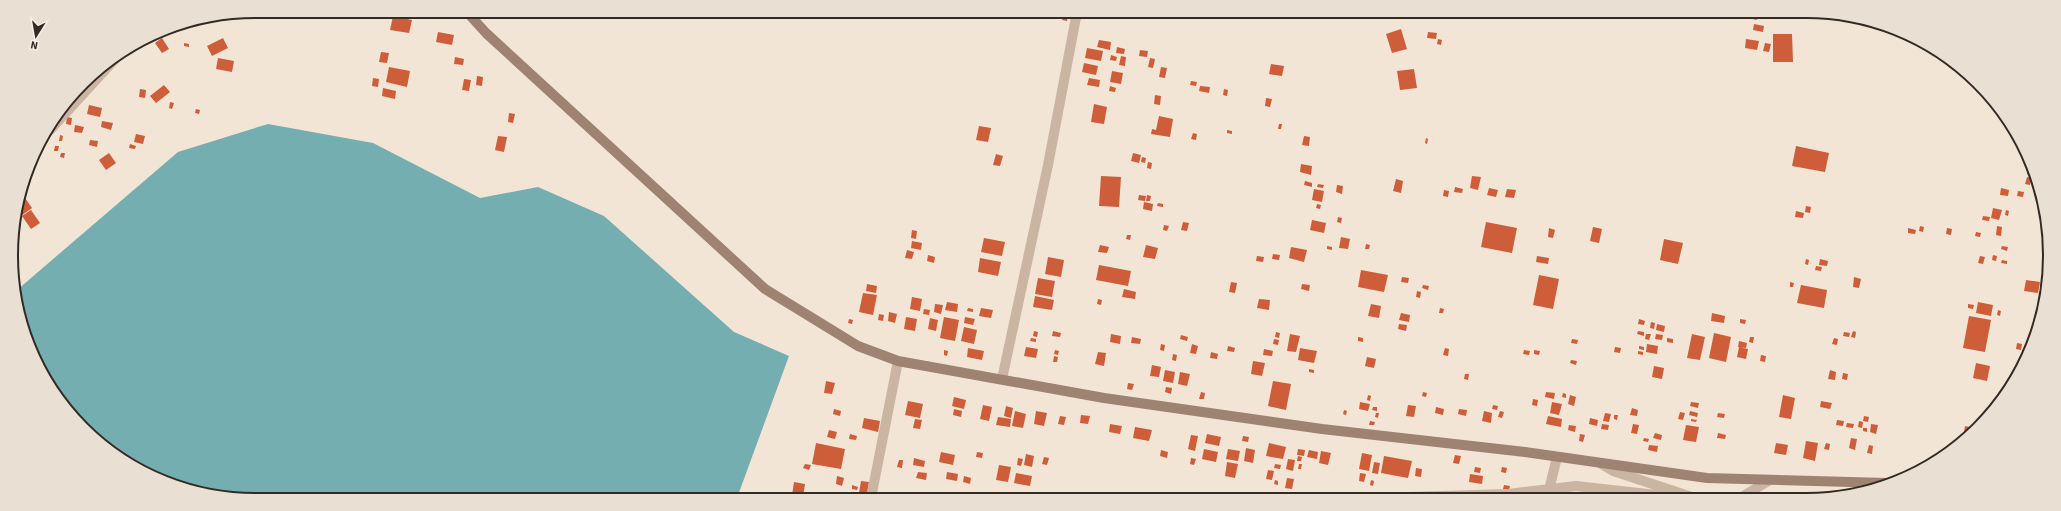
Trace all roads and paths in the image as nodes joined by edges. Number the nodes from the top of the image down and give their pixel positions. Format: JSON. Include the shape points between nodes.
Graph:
{"nodes":[{"id":1,"x":473,"y":18,"type":"edge"},
{"id":2,"x":1076,"y":18,"type":"edge"},
{"id":3,"x":93,"y":83,"type":"edge"},
{"id":4,"x":66,"y":113,"type":"edge"},
{"id":5,"x":898,"y":361,"type":"junction"},
{"id":6,"x":1002,"y":379,"type":"junction"},
{"id":7,"x":1557,"y":457,"type":"junction"},
{"id":8,"x":1600,"y":463,"type":"junction"},
{"id":9,"x":1770,"y":480,"type":"junction"},
{"id":10,"x":1874,"y":483,"type":"edge"},
{"id":11,"x":1549,"y":490,"type":"junction"},
{"id":12,"x":872,"y":493,"type":"edge"},
{"id":13,"x":1518,"y":493,"type":"edge"},
{"id":14,"x":1640,"y":493,"type":"edge"},
{"id":15,"x":1680,"y":493,"type":"edge"},
{"id":16,"x":1748,"y":493,"type":"edge"}],
"edges":[{"from":1,"to":5,"type":"main road","via":[[765,289],[858,346]]},
{"from":2,"to":6,"type":"street","via":[[1048,165]]},
{"from":3,"to":4,"type":"street"},
{"from":5,"to":6,"type":"main road"},
{"from":5,"to":12,"type":"street"},
{"from":6,"to":7,"type":"main road","via":[[1104,398],[1322,429]]},
{"from":7,"to":8,"type":"main road"},
{"from":7,"to":11,"type":"street"},
{"from":8,"to":9,"type":"main road","via":[[1710,478]]},
{"from":8,"to":15,"type":"street","via":[[1613,471]]},
{"from":9,"to":10,"type":"main road"},
{"from":9,"to":16,"type":"street"},
{"from":11,"to":13,"type":"street"},
{"from":11,"to":14,"type":"street","via":[[1580,486]]}]}
